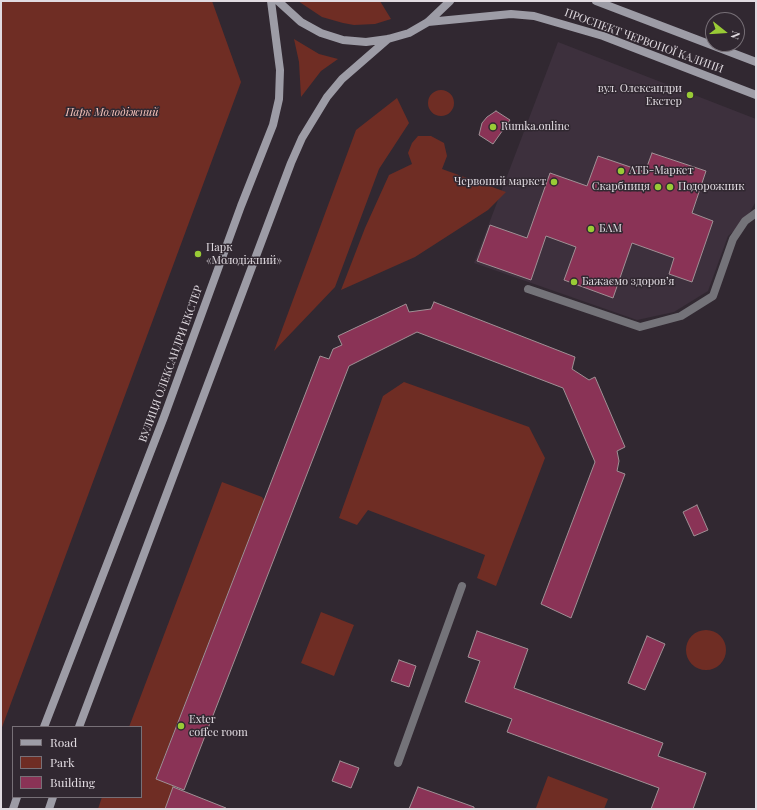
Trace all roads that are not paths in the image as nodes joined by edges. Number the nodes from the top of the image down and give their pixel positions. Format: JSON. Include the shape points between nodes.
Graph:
{"nodes":[{"id":1,"x":271,"y":1,"type":"edge"},
{"id":2,"x":278,"y":1,"type":"edge"},
{"id":3,"x":450,"y":1,"type":"edge"},
{"id":4,"x":596,"y":1,"type":"edge"},
{"id":5,"x":428,"y":22,"type":"junction"},
{"id":6,"x":388,"y":39,"type":"junction"},
{"id":7,"x":756,"y":62,"type":"edge"},
{"id":8,"x":756,"y":95,"type":"edge"},
{"id":9,"x":756,"y":213,"type":"edge"},
{"id":10,"x":528,"y":289,"type":"dead end"},
{"id":11,"x":462,"y":586,"type":"dead end"},
{"id":12,"x":44,"y":726,"type":"edge"},
{"id":13,"x":79,"y":726,"type":"edge"},
{"id":14,"x":398,"y":763,"type":"dead end"},
{"id":15,"x":17,"y":798,"type":"edge"},
{"id":16,"x":53,"y":798,"type":"edge"},
{"id":17,"x":13,"y":809,"type":"edge"},
{"id":18,"x":48,"y":809,"type":"edge"}],
"edges":[{"from":1,"to":12,"type":"street","name":"ВУЛИЦЯ ОЛЕКСАНДРИ ЕКСТЕР","via":[[280,70],[279,99],[273,125]]},
{"from":2,"to":6,"type":"street","via":[[301,22],[321,33],[343,40]]},
{"from":3,"to":5,"type":"street"},
{"from":4,"to":7,"type":"street","name":"ПРОСПЕКТ ЧЕРВОНОЇ КАЛИНИ"},
{"from":5,"to":6,"type":"street","via":[[409,33]]},
{"from":5,"to":8,"type":"street","name":"ПРОСПЕКТ ЧЕРВОНОЇ КАЛИНИ","via":[[511,14],[534,16],[603,36]]},
{"from":6,"to":13,"type":"street","via":[[342,79],[327,98],[290,162]]},
{"from":9,"to":10,"type":"lane","via":[[745,221],[733,239],[713,296],[680,316],[640,327]]},
{"from":11,"to":14,"type":"lane"},
{"from":15,"to":17,"type":"street"},
{"from":16,"to":18,"type":"street"}]}
